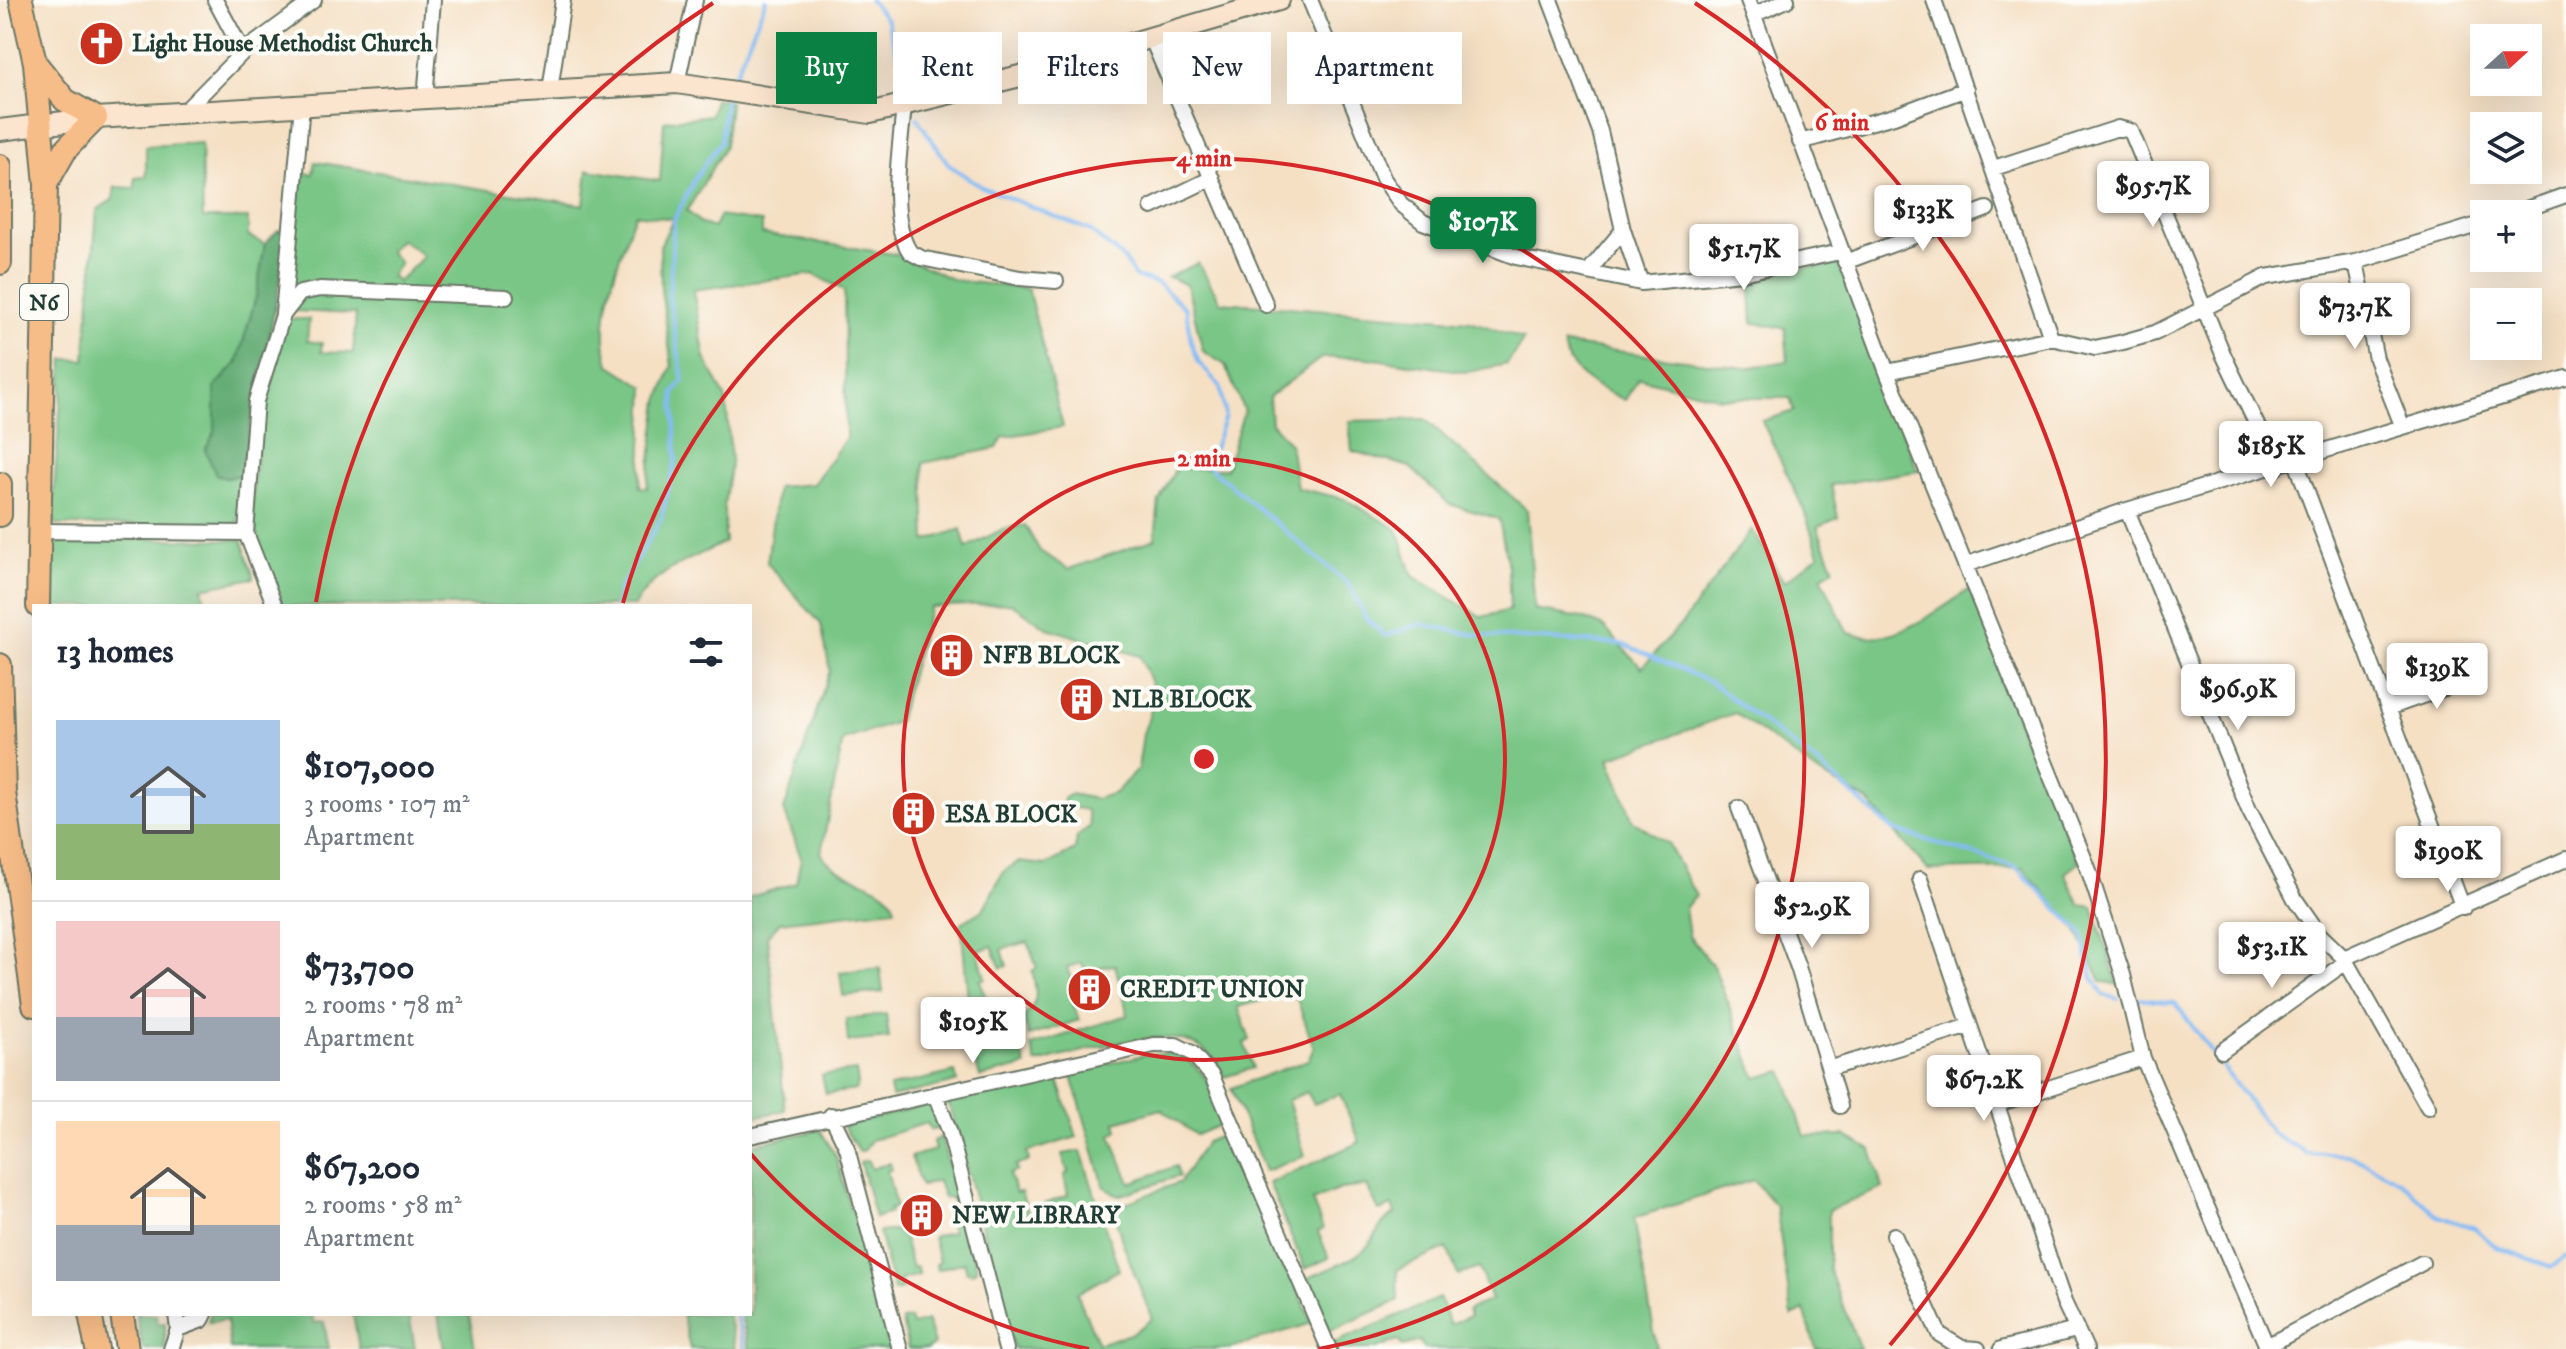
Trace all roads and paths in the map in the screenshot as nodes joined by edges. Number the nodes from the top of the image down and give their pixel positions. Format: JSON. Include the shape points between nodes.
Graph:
{"nodes":[{"id":1,"x":21,"y":0,"type":"edge"},
{"id":2,"x":215,"y":0,"type":"edge"},
{"id":3,"x":314,"y":0,"type":"edge"},
{"id":4,"x":433,"y":0,"type":"edge"},
{"id":5,"x":563,"y":0,"type":"edge"},
{"id":6,"x":695,"y":0,"type":"edge"},
{"id":7,"x":1279,"y":0,"type":"edge"},
{"id":8,"x":1310,"y":0,"type":"edge"},
{"id":9,"x":1550,"y":0,"type":"edge"},
{"id":10,"x":1748,"y":0,"type":"edge"},
{"id":11,"x":1787,"y":0,"type":"edge"},
{"id":12,"x":1934,"y":0,"type":"edge"},
{"id":13,"x":1753,"y":15,"type":"junction"},
{"id":14,"x":1151,"y":37,"type":"junction"},
{"id":15,"x":243,"y":52,"type":"junction"},
{"id":16,"x":35,"y":63,"type":"junction"},
{"id":17,"x":677,"y":83,"type":"junction"},
{"id":18,"x":1966,"y":89,"type":"junction"},
{"id":19,"x":550,"y":91,"type":"junction"},
{"id":20,"x":425,"y":99,"type":"junction"},
{"id":21,"x":302,"y":105,"type":"junction"},
{"id":22,"x":904,"y":105,"type":"junction"},
{"id":23,"x":181,"y":115,"type":"junction"},
{"id":24,"x":96,"y":118,"type":"junction"},
{"id":25,"x":42,"y":127,"type":"junction"},
{"id":26,"x":0,"y":130,"type":"edge"},
{"id":27,"x":1800,"y":142,"type":"junction"},
{"id":28,"x":0,"y":166,"type":"edge"},
{"id":29,"x":1994,"y":168,"type":"junction"},
{"id":30,"x":1212,"y":178,"type":"junction"},
{"id":31,"x":46,"y":185,"type":"junction"},
{"id":32,"x":2566,"y":195,"type":"edge"},
{"id":33,"x":2542,"y":203,"type":"edge"},
{"id":34,"x":1152,"y":207,"type":"dead end"},
{"id":35,"x":1987,"y":209,"type":"dead end"},
{"id":36,"x":2470,"y":227,"type":"edge"},
{"id":37,"x":1623,"y":230,"type":"junction"},
{"id":38,"x":1842,"y":257,"type":"junction"},
{"id":39,"x":2356,"y":262,"type":"junction"},
{"id":40,"x":0,"y":263,"type":"edge"},
{"id":41,"x":1588,"y":272,"type":"junction"},
{"id":42,"x":1056,"y":281,"type":"dead end"},
{"id":43,"x":1641,"y":283,"type":"junction"},
{"id":44,"x":506,"y":297,"type":"dead end"},
{"id":45,"x":1266,"y":305,"type":"dead end"},
{"id":46,"x":2205,"y":308,"type":"junction"},
{"id":47,"x":283,"y":315,"type":"junction"},
{"id":48,"x":2051,"y":338,"type":"junction"},
{"id":49,"x":1887,"y":372,"type":"junction"},
{"id":50,"x":2566,"y":378,"type":"edge"},
{"id":51,"x":2402,"y":425,"type":"junction"},
{"id":52,"x":2296,"y":462,"type":"junction"},
{"id":53,"x":2277,"y":467,"type":"junction"},
{"id":54,"x":0,"y":484,"type":"edge"},
{"id":55,"x":2127,"y":510,"type":"junction"},
{"id":56,"x":0,"y":515,"type":"edge"},
{"id":57,"x":39,"y":531,"type":"junction"},
{"id":58,"x":246,"y":533,"type":"junction"},
{"id":59,"x":1965,"y":565,"type":"junction"},
{"id":60,"x":38,"y":604,"type":"edge"},
{"id":61,"x":274,"y":604,"type":"edge"},
{"id":62,"x":0,"y":665,"type":"edge"},
{"id":63,"x":2474,"y":678,"type":"dead end"},
{"id":64,"x":2388,"y":708,"type":"junction"},
{"id":65,"x":1,"y":721,"type":"edge"},
{"id":66,"x":1739,"y":808,"type":"dead end"},
{"id":67,"x":2566,"y":859,"type":"edge"},
{"id":68,"x":1920,"y":879,"type":"dead end"},
{"id":69,"x":2463,"y":908,"type":"junction"},
{"id":70,"x":2345,"y":960,"type":"junction"},
{"id":71,"x":32,"y":991,"type":"edge"},
{"id":72,"x":1970,"y":1026,"type":"junction"},
{"id":73,"x":2222,"y":1051,"type":"dead end"},
{"id":74,"x":2143,"y":1058,"type":"junction"},
{"id":75,"x":1831,"y":1068,"type":"junction"},
{"id":76,"x":935,"y":1094,"type":"junction"},
{"id":77,"x":1998,"y":1104,"type":"junction"},
{"id":78,"x":1840,"y":1106,"type":"dead end"},
{"id":79,"x":2428,"y":1107,"type":"dead end"},
{"id":80,"x":831,"y":1115,"type":"junction"},
{"id":81,"x":752,"y":1135,"type":"edge"},
{"id":82,"x":1894,"y":1235,"type":"dead end"},
{"id":83,"x":2422,"y":1263,"type":"dead end"},
{"id":84,"x":90,"y":1316,"type":"edge"},
{"id":85,"x":122,"y":1316,"type":"edge"},
{"id":86,"x":204,"y":1316,"type":"edge"},
{"id":87,"x":177,"y":1322,"type":"edge"},
{"id":88,"x":2076,"y":1330,"type":"junction"},
{"id":89,"x":2267,"y":1348,"type":"edge"},
{"id":90,"x":97,"y":1349,"type":"edge"},
{"id":91,"x":127,"y":1349,"type":"edge"},
{"id":92,"x":171,"y":1349,"type":"edge"},
{"id":93,"x":900,"y":1349,"type":"edge"},
{"id":94,"x":1006,"y":1349,"type":"edge"},
{"id":95,"x":1329,"y":1349,"type":"edge"},
{"id":96,"x":1978,"y":1349,"type":"edge"},
{"id":97,"x":2001,"y":1349,"type":"edge"},
{"id":98,"x":2086,"y":1349,"type":"edge"}],
"edges":[{"from":1,"to":16,"type":"main road","number":"N6"},
{"from":2,"to":15,"type":"street"},
{"from":3,"to":15,"type":"street"},
{"from":4,"to":20,"type":"street"},
{"from":5,"to":19,"type":"street"},
{"from":6,"to":17,"type":"street"},
{"from":7,"to":14,"type":"street"},
{"from":8,"to":41,"type":"street","via":[[1383,178],[1401,204],[1423,222],[1516,257]]},
{"from":9,"to":37,"type":"street","via":[[1600,131]]},
{"from":10,"to":13,"type":"street"},
{"from":11,"to":13,"type":"street"},
{"from":12,"to":18,"type":"street"},
{"from":13,"to":27,"type":"street"},
{"from":14,"to":22,"type":"street"},
{"from":14,"to":30,"type":"street"},
{"from":15,"to":23,"type":"street"},
{"from":16,"to":24,"type":"main road","via":[[65,100]]},
{"from":16,"to":25,"type":"main road","number":"N6"},
{"from":17,"to":19,"type":"street"},
{"from":17,"to":22,"type":"street","via":[[870,113]]},
{"from":18,"to":27,"type":"street"},
{"from":18,"to":29,"type":"street"},
{"from":19,"to":20,"type":"street"},
{"from":20,"to":21,"type":"street"},
{"from":21,"to":23,"type":"street"},
{"from":21,"to":47,"type":"street"},
{"from":22,"to":42,"type":"street","via":[[898,195],[904,244],[910,252],[1020,278]]},
{"from":23,"to":24,"type":"street"},
{"from":24,"to":25,"type":"street"},
{"from":24,"to":31,"type":"main road","via":[[66,149]]},
{"from":25,"to":26,"type":"street"},
{"from":25,"to":31,"type":"main road","number":"N6"},
{"from":27,"to":38,"type":"street"},
{"from":28,"to":40,"type":"main road","number":"N6"},
{"from":29,"to":46,"type":"street","via":[[2118,128],[2131,131]]},
{"from":29,"to":48,"type":"street"},
{"from":30,"to":34,"type":"street"},
{"from":30,"to":45,"type":"street"},
{"from":31,"to":57,"type":"main road","number":"N6"},
{"from":32,"to":33,"type":"street"},
{"from":35,"to":38,"type":"street"},
{"from":36,"to":39,"type":"street"},
{"from":37,"to":41,"type":"street"},
{"from":37,"to":43,"type":"street"},
{"from":38,"to":43,"type":"street"},
{"from":38,"to":49,"type":"street"},
{"from":39,"to":46,"type":"street","via":[[2266,277]]},
{"from":39,"to":51,"type":"street","via":[[2376,359]]},
{"from":41,"to":43,"type":"street"},
{"from":44,"to":47,"type":"street","via":[[320,289],[300,293]]},
{"from":46,"to":48,"type":"street","via":[[2155,333],[2095,348]]},
{"from":46,"to":53,"type":"street"},
{"from":47,"to":58,"type":"street","via":[[256,401]]},
{"from":48,"to":49,"type":"street"},
{"from":49,"to":59,"type":"street"},
{"from":50,"to":51,"type":"street"},
{"from":51,"to":52,"type":"street"},
{"from":52,"to":53,"type":"street"},
{"from":52,"to":64,"type":"street"},
{"from":53,"to":55,"type":"street"},
{"from":54,"to":56,"type":"main road"},
{"from":55,"to":59,"type":"street"},
{"from":55,"to":70,"type":"street","via":[[2249,810],[2295,899]]},
{"from":57,"to":58,"type":"street"},
{"from":57,"to":60,"type":"main road","number":"N6"},
{"from":58,"to":61,"type":"street"},
{"from":59,"to":74,"type":"street","via":[[2088,868]]},
{"from":62,"to":65,"type":"main road"},
{"from":63,"to":64,"type":"street"},
{"from":64,"to":69,"type":"street"},
{"from":65,"to":71,"type":"main road","via":[[4,792]]},
{"from":66,"to":75,"type":"street"},
{"from":67,"to":69,"type":"street"},
{"from":68,"to":72,"type":"street"},
{"from":69,"to":70,"type":"street"},
{"from":70,"to":73,"type":"street"},
{"from":70,"to":79,"type":"street"},
{"from":72,"to":75,"type":"street"},
{"from":72,"to":77,"type":"street"},
{"from":74,"to":77,"type":"street"},
{"from":74,"to":89,"type":"street"},
{"from":75,"to":78,"type":"street"},
{"from":76,"to":80,"type":"street"},
{"from":76,"to":94,"type":"street"},
{"from":76,"to":95,"type":"street","via":[[1154,1045],[1176,1045],[1192,1053],[1216,1085]]},
{"from":77,"to":88,"type":"street"},
{"from":80,"to":81,"type":"street"},
{"from":80,"to":93,"type":"street","via":[[847,1148]]},
{"from":82,"to":96,"type":"street","via":[[1939,1334],[1962,1348]]},
{"from":83,"to":89,"type":"street"},
{"from":84,"to":90,"type":"main road"},
{"from":85,"to":91,"type":"main road"},
{"from":86,"to":87,"type":"street"},
{"from":87,"to":92,"type":"street"},
{"from":88,"to":97,"type":"street"},
{"from":88,"to":98,"type":"street"}]}
